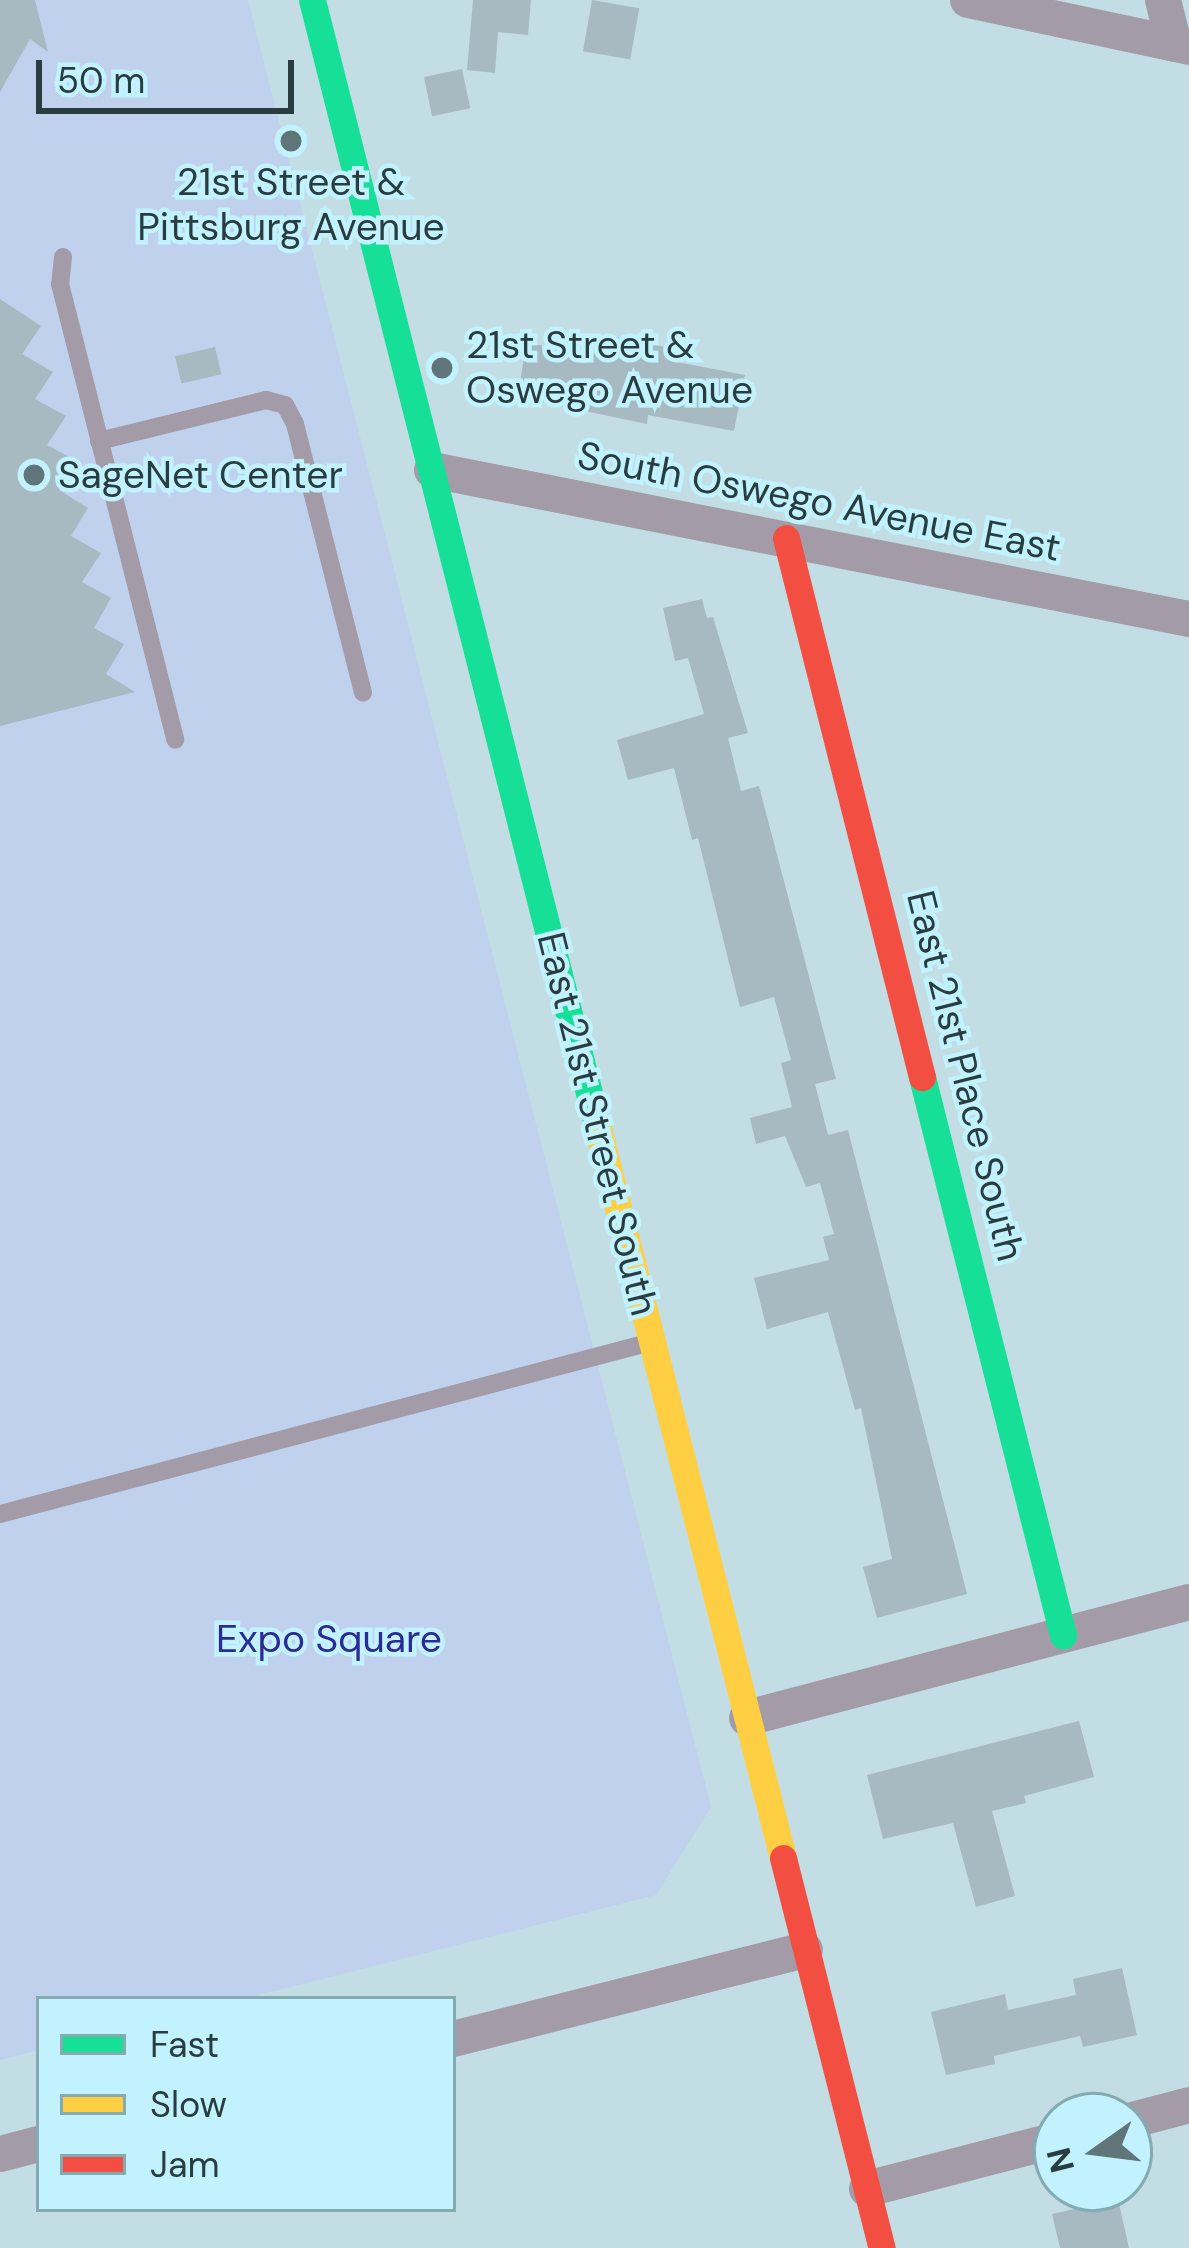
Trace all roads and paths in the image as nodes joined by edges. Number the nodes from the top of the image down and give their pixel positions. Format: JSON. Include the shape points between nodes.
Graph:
{"nodes":[{"id":1,"x":312,"y":0,"type":"edge"},
{"id":2,"x":968,"y":0,"type":"edge"},
{"id":3,"x":1163,"y":0,"type":"edge"},
{"id":4,"x":1181,"y":45,"type":"edge"},
{"id":5,"x":63,"y":257,"type":"dead end"},
{"id":6,"x":100,"y":441,"type":"junction"},
{"id":7,"x":432,"y":470,"type":"junction"},
{"id":8,"x":785,"y":538,"type":"junction"},
{"id":9,"x":1189,"y":619,"type":"edge"},
{"id":10,"x":364,"y":693,"type":"dead end"},
{"id":11,"x":175,"y":740,"type":"dead end"},
{"id":12,"x":652,"y":1342,"type":"junction"},
{"id":13,"x":0,"y":1514,"type":"edge"},
{"id":14,"x":1189,"y":1602,"type":"edge"},
{"id":15,"x":1063,"y":1635,"type":"junction"},
{"id":16,"x":747,"y":1718,"type":"junction"},
{"id":17,"x":805,"y":1950,"type":"junction"},
{"id":18,"x":456,"y":2038,"type":"edge"},
{"id":19,"x":1188,"y":2112,"type":"edge"},
{"id":20,"x":1153,"y":2117,"type":"edge"},
{"id":21,"x":36,"y":2145,"type":"edge"},
{"id":22,"x":1033,"y":2146,"type":"edge"},
{"id":23,"x":0,"y":2154,"type":"edge"},
{"id":24,"x":867,"y":2188,"type":"junction"},
{"id":25,"x":882,"y":2248,"type":"edge"}],
"edges":[{"from":1,"to":7,"type":"main road","name":"East 21st Street South"},
{"from":2,"to":4,"type":"street"},
{"from":3,"to":4,"type":"street"},
{"from":5,"to":6,"type":"lane","via":[[60,284]]},
{"from":6,"to":10,"type":"lane","via":[[266,400],[285,405]]},
{"from":6,"to":11,"type":"lane"},
{"from":7,"to":8,"type":"street","name":"South Oswego Avenue East"},
{"from":7,"to":12,"type":"main road","name":"East 21st Street South"},
{"from":8,"to":9,"type":"street","name":"South Oswego Avenue East"},
{"from":8,"to":15,"type":"main road","name":"East 21st Place South"},
{"from":12,"to":13,"type":"lane"},
{"from":12,"to":16,"type":"main road","name":"East 21st Street South"},
{"from":14,"to":15,"type":"street"},
{"from":15,"to":16,"type":"street"},
{"from":16,"to":17,"type":"main road","name":"East 21st Street South"},
{"from":17,"to":18,"type":"street"},
{"from":17,"to":24,"type":"main road","name":"East 21st Street South"},
{"from":19,"to":20,"type":"street"},
{"from":21,"to":23,"type":"street"},
{"from":22,"to":24,"type":"street"},
{"from":24,"to":25,"type":"main road","name":"East 21st Street South"}]}
